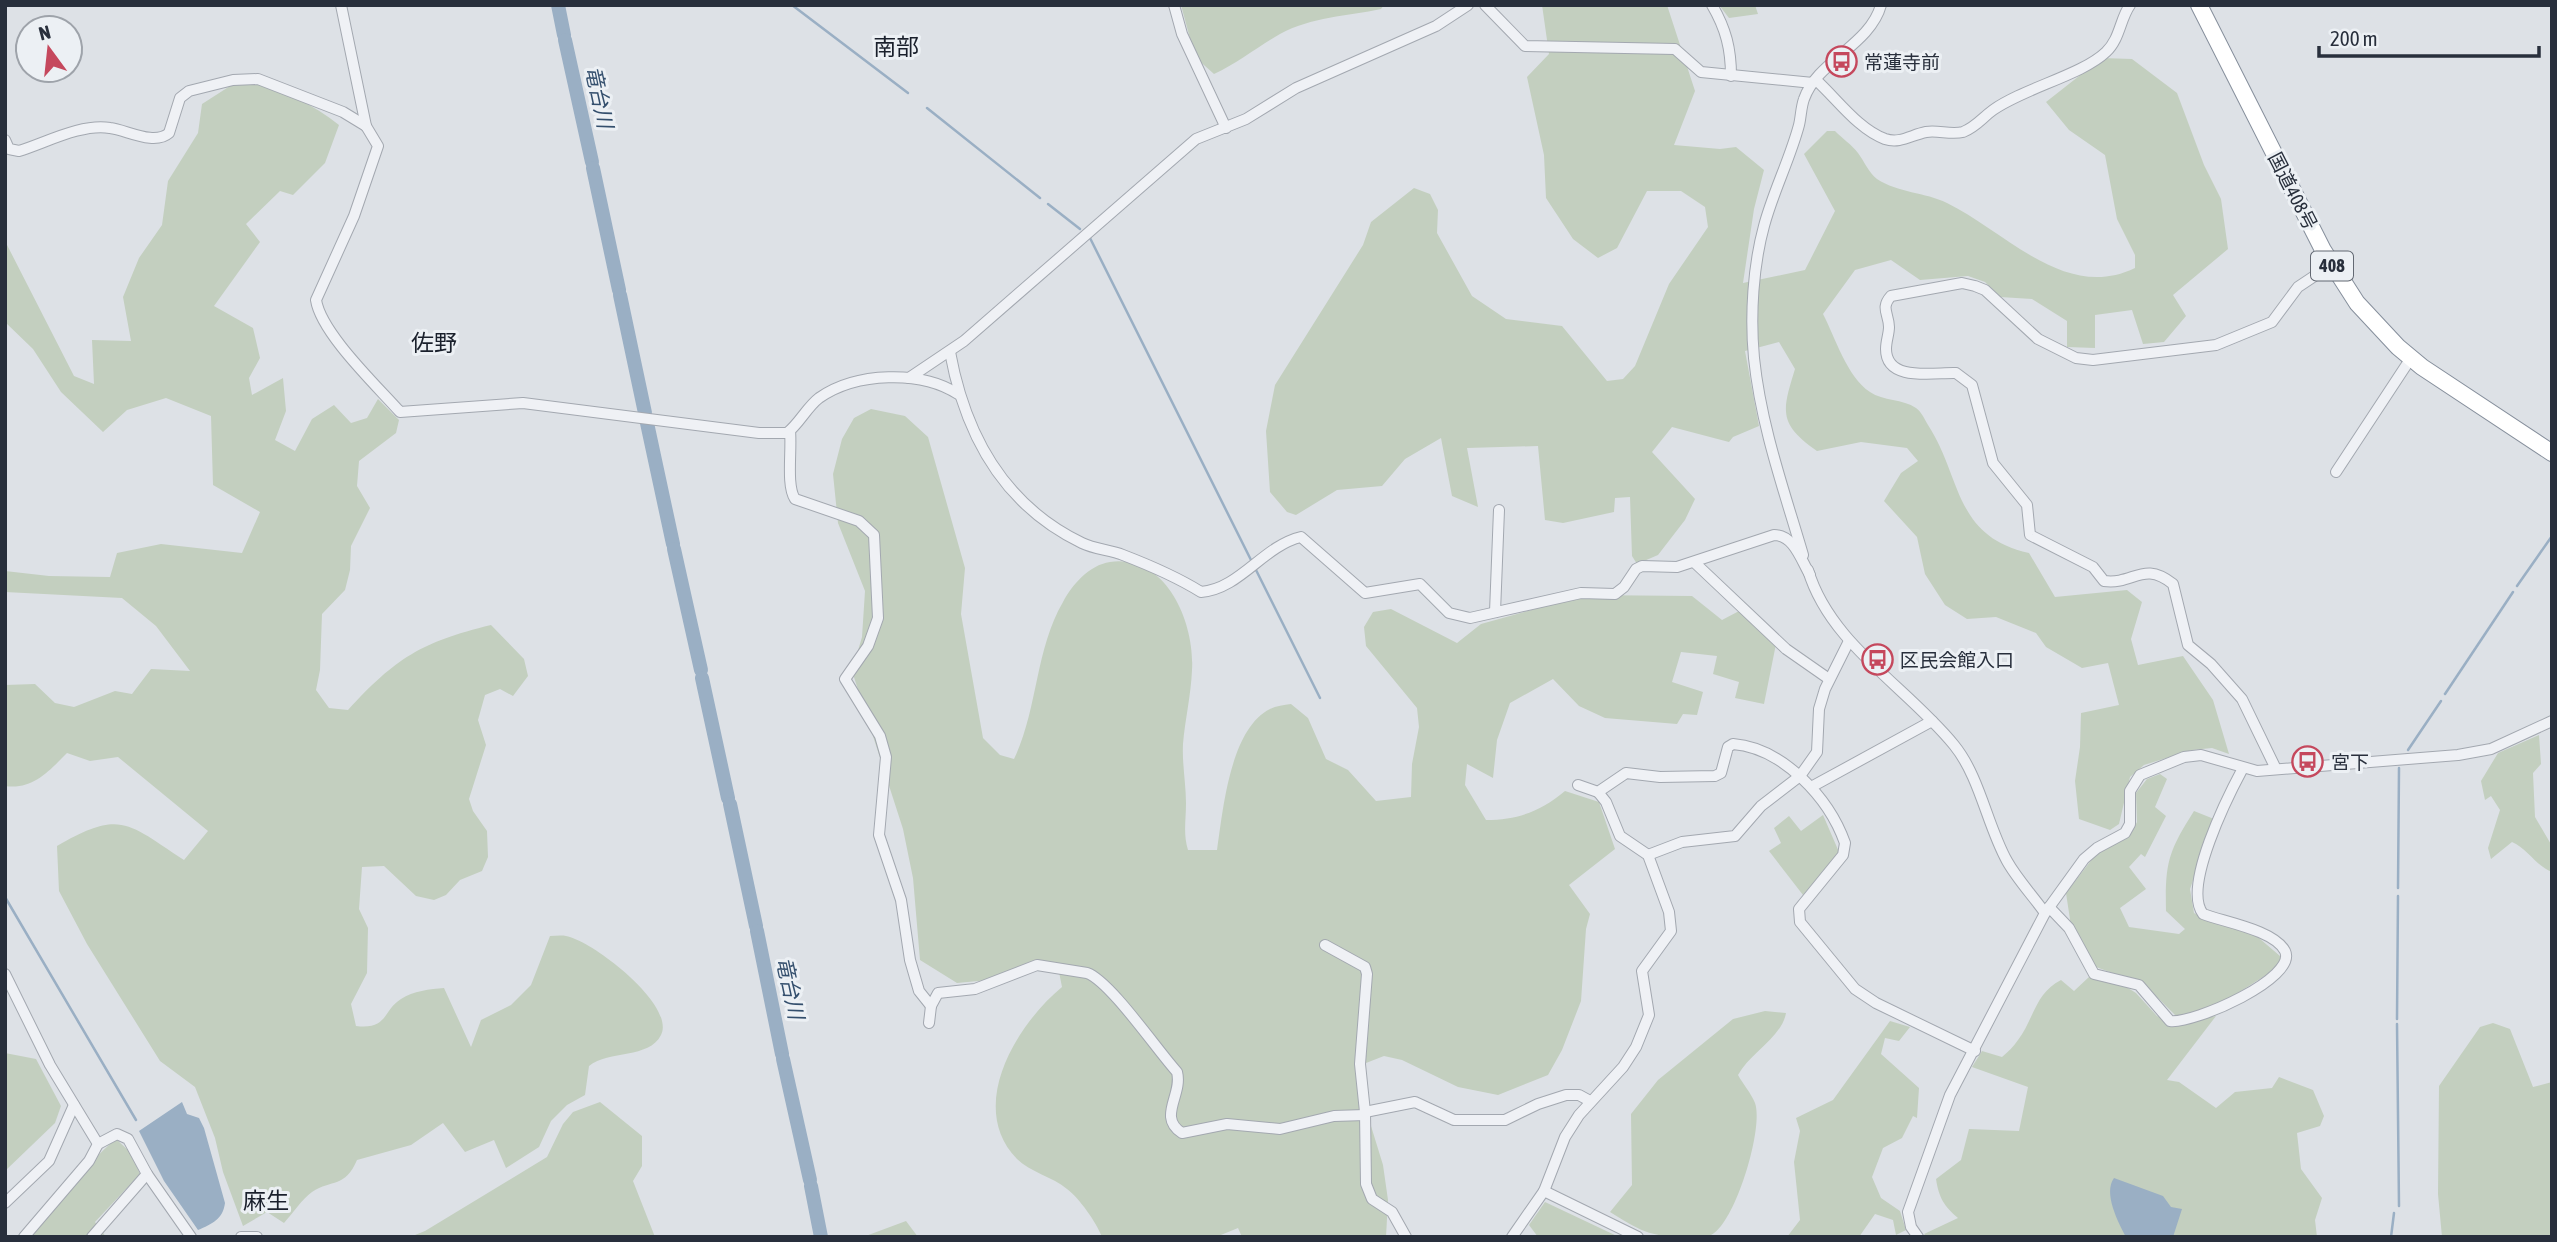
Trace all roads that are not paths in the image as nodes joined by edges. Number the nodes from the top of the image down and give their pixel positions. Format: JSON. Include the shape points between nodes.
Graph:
{"nodes":[{"id":1,"x":341,"y":5,"type":"edge"},
{"id":2,"x":1174,"y":5,"type":"edge"},
{"id":3,"x":1468,"y":5,"type":"edge"},
{"id":4,"x":1485,"y":5,"type":"edge"},
{"id":5,"x":1712,"y":5,"type":"edge"},
{"id":6,"x":1881,"y":5,"type":"edge"},
{"id":7,"x":2130,"y":5,"type":"edge"},
{"id":8,"x":2199,"y":5,"type":"edge"},
{"id":9,"x":1731,"y":76,"type":"junction"},
{"id":10,"x":1814,"y":82,"type":"junction"},
{"id":11,"x":366,"y":127,"type":"junction"},
{"id":12,"x":1226,"y":128,"type":"junction"},
{"id":13,"x":5,"y":140,"type":"edge"},
{"id":14,"x":2331,"y":265,"type":"junction"},
{"id":15,"x":950,"y":352,"type":"junction"},
{"id":16,"x":2411,"y":358,"type":"junction"},
{"id":17,"x":909,"y":379,"type":"junction"},
{"id":18,"x":958,"y":394,"type":"junction"},
{"id":19,"x":790,"y":431,"type":"junction"},
{"id":20,"x":2552,"y":453,"type":"edge"},
{"id":21,"x":2336,"y":472,"type":"dead end"},
{"id":22,"x":1499,"y":510,"type":"dead end"},
{"id":23,"x":1694,"y":562,"type":"junction"},
{"id":24,"x":1810,"y":575,"type":"junction"},
{"id":25,"x":1495,"y":612,"type":"junction"},
{"id":26,"x":1850,"y":641,"type":"junction"},
{"id":27,"x":1829,"y":679,"type":"junction"},
{"id":28,"x":2552,"y":721,"type":"edge"},
{"id":29,"x":1932,"y":722,"type":"junction"},
{"id":30,"x":2243,"y":768,"type":"junction"},
{"id":31,"x":2276,"y":769,"type":"junction"},
{"id":32,"x":1800,"y":776,"type":"junction"},
{"id":33,"x":1578,"y":785,"type":"dead end"},
{"id":34,"x":1812,"y":786,"type":"junction"},
{"id":35,"x":1598,"y":792,"type":"junction"},
{"id":36,"x":1648,"y":855,"type":"junction"},
{"id":37,"x":2047,"y":910,"type":"junction"},
{"id":38,"x":1325,"y":945,"type":"dead end"},
{"id":39,"x":5,"y":974,"type":"edge"},
{"id":40,"x":931,"y":1006,"type":"junction"},
{"id":41,"x":929,"y":1023,"type":"dead end"},
{"id":42,"x":1975,"y":1051,"type":"junction"},
{"id":43,"x":1590,"y":1101,"type":"junction"},
{"id":44,"x":74,"y":1105,"type":"junction"},
{"id":45,"x":1365,"y":1114,"type":"junction"},
{"id":46,"x":98,"y":1144,"type":"junction"},
{"id":47,"x":147,"y":1174,"type":"junction"},
{"id":48,"x":1544,"y":1191,"type":"junction"},
{"id":49,"x":5,"y":1203,"type":"edge"},
{"id":50,"x":24,"y":1237,"type":"edge"},
{"id":51,"x":92,"y":1237,"type":"edge"},
{"id":52,"x":191,"y":1237,"type":"edge"},
{"id":53,"x":241,"y":1237,"type":"edge"},
{"id":54,"x":257,"y":1237,"type":"edge"},
{"id":55,"x":1406,"y":1237,"type":"edge"},
{"id":56,"x":1513,"y":1237,"type":"edge"},
{"id":57,"x":1638,"y":1237,"type":"edge"},
{"id":58,"x":1918,"y":1237,"type":"edge"}],
"edges":[{"from":1,"to":11,"type":"street"},
{"from":2,"to":12,"type":"street","via":[[1182,34]]},
{"from":3,"to":12,"type":"street","via":[[1436,26],[1296,88]]},
{"from":4,"to":9,"type":"street","via":[[1525,46],[1675,49],[1701,72]]},
{"from":5,"to":9,"type":"street","via":[[1724,26]]},
{"from":6,"to":10,"type":"street","via":[[1872,24]]},
{"from":7,"to":10,"type":"street","via":[[2106,52],[2037,85],[1960,133],[1926,132],[1898,141],[1885,139]]},
{"from":8,"to":14,"type":"highway","name":"国道408号","number":"408"},
{"from":9,"to":10,"type":"street"},
{"from":10,"to":24,"type":"street","via":[[1804,98],[1764,225],[1753,320],[1754,357],[1771,448]]},
{"from":11,"to":13,"type":"street","via":[[343,112],[258,79],[189,91],[180,98],[164,137],[108,127],[19,151],[9,149]]},
{"from":11,"to":19,"type":"street","via":[[378,152],[316,300],[318,314],[400,412],[523,404],[759,433]]},
{"from":12,"to":15,"type":"street","via":[[1196,139]]},
{"from":14,"to":16,"type":"highway","name":"国道408号","number":"408","via":[[2357,303]]},
{"from":14,"to":31,"type":"street","via":[[2298,287],[2272,322],[2216,345],[2151,354],[2076,358],[2038,339],[1985,290],[1962,283],[1891,296],[1885,311],[1889,325],[1886,349],[1894,366],[1924,376],[1956,373],[1972,385],[1993,463],[2026,505],[2030,535],[2093,567],[2104,581],[2113,583],[2143,572],[2173,584],[2188,645],[2233,687]]},
{"from":15,"to":17,"type":"street"},
{"from":15,"to":18,"type":"street"},
{"from":16,"to":20,"type":"highway","name":"国道408号","number":"408"},
{"from":16,"to":21,"type":"street"},
{"from":17,"to":18,"type":"street","via":[[942,384]]},
{"from":17,"to":19,"type":"street","via":[[864,380],[833,389],[816,400]]},
{"from":18,"to":25,"type":"street","via":[[990,464],[1060,531],[1201,592],[1226,584],[1286,541],[1301,537],[1365,593],[1420,584],[1459,617]]},
{"from":19,"to":40,"type":"street","via":[[789,483],[795,499],[859,522],[874,534],[878,618],[868,646],[845,679],[880,736],[886,757],[879,835],[901,900],[919,991]]},
{"from":22,"to":25,"type":"street"},
{"from":23,"to":24,"type":"street","via":[[1779,534],[1792,542]]},
{"from":23,"to":25,"type":"street","via":[[1642,566],[1615,594],[1581,593]]},
{"from":23,"to":27,"type":"street","via":[[1786,649]]},
{"from":24,"to":26,"type":"street","via":[[1819,598]]},
{"from":26,"to":27,"type":"street"},
{"from":26,"to":29,"type":"street"},
{"from":27,"to":32,"type":"street","via":[[1819,709],[1817,752]]},
{"from":28,"to":31,"type":"street","via":[[2474,752]]},
{"from":29,"to":34,"type":"street"},
{"from":29,"to":37,"type":"street","via":[[1959,753],[2007,861]]},
{"from":30,"to":31,"type":"street"},
{"from":30,"to":37,"type":"street","via":[[2201,755],[2140,775],[2130,791],[2130,824],[2125,833],[2084,859]]},
{"from":30,"to":37,"type":"street","via":[[2224,804],[2195,890],[2203,914],[2269,935],[2284,949],[2285,966],[2277,974],[2218,1011],[2193,1020],[2170,1021],[2139,985],[2094,974],[2069,928]]},
{"from":32,"to":34,"type":"street"},
{"from":32,"to":35,"type":"street","via":[[1776,758],[1733,744],[1721,773],[1715,776],[1626,773]]},
{"from":32,"to":36,"type":"street","via":[[1761,806],[1735,836],[1682,842]]},
{"from":33,"to":35,"type":"street"},
{"from":34,"to":42,"type":"street","via":[[1846,848],[1798,909],[1800,922],[1855,989]]},
{"from":35,"to":36,"type":"street","via":[[1620,836]]},
{"from":36,"to":43,"type":"street","via":[[1669,912],[1671,931],[1642,971],[1649,1015],[1636,1047]]},
{"from":37,"to":42,"type":"street"},
{"from":38,"to":45,"type":"street","via":[[1364,967],[1367,974],[1360,1064]]},
{"from":39,"to":44,"type":"street"},
{"from":40,"to":41,"type":"street"},
{"from":40,"to":45,"type":"street","via":[[938,993],[975,989],[1037,965],[1087,973],[1108,989],[1177,1072],[1180,1085],[1169,1112],[1171,1124],[1182,1133],[1227,1124],[1280,1129]]},
{"from":42,"to":58,"type":"street","via":[[1950,1095],[1910,1204],[1908,1220]]},
{"from":43,"to":45,"type":"street","via":[[1566,1095],[1505,1120],[1454,1120],[1416,1102]]},
{"from":43,"to":48,"type":"street","via":[[1565,1137]]},
{"from":44,"to":46,"type":"street"},
{"from":44,"to":49,"type":"street","via":[[49,1161]]},
{"from":45,"to":55,"type":"street","via":[[1368,1191],[1378,1205],[1392,1213]]},
{"from":46,"to":47,"type":"street","via":[[111,1135],[123,1134]]},
{"from":46,"to":50,"type":"street","via":[[89,1161]]},
{"from":47,"to":51,"type":"street"},
{"from":47,"to":52,"type":"street"},
{"from":48,"to":56,"type":"street"},
{"from":48,"to":57,"type":"street"},
{"from":53,"to":54,"type":"street"}]}
